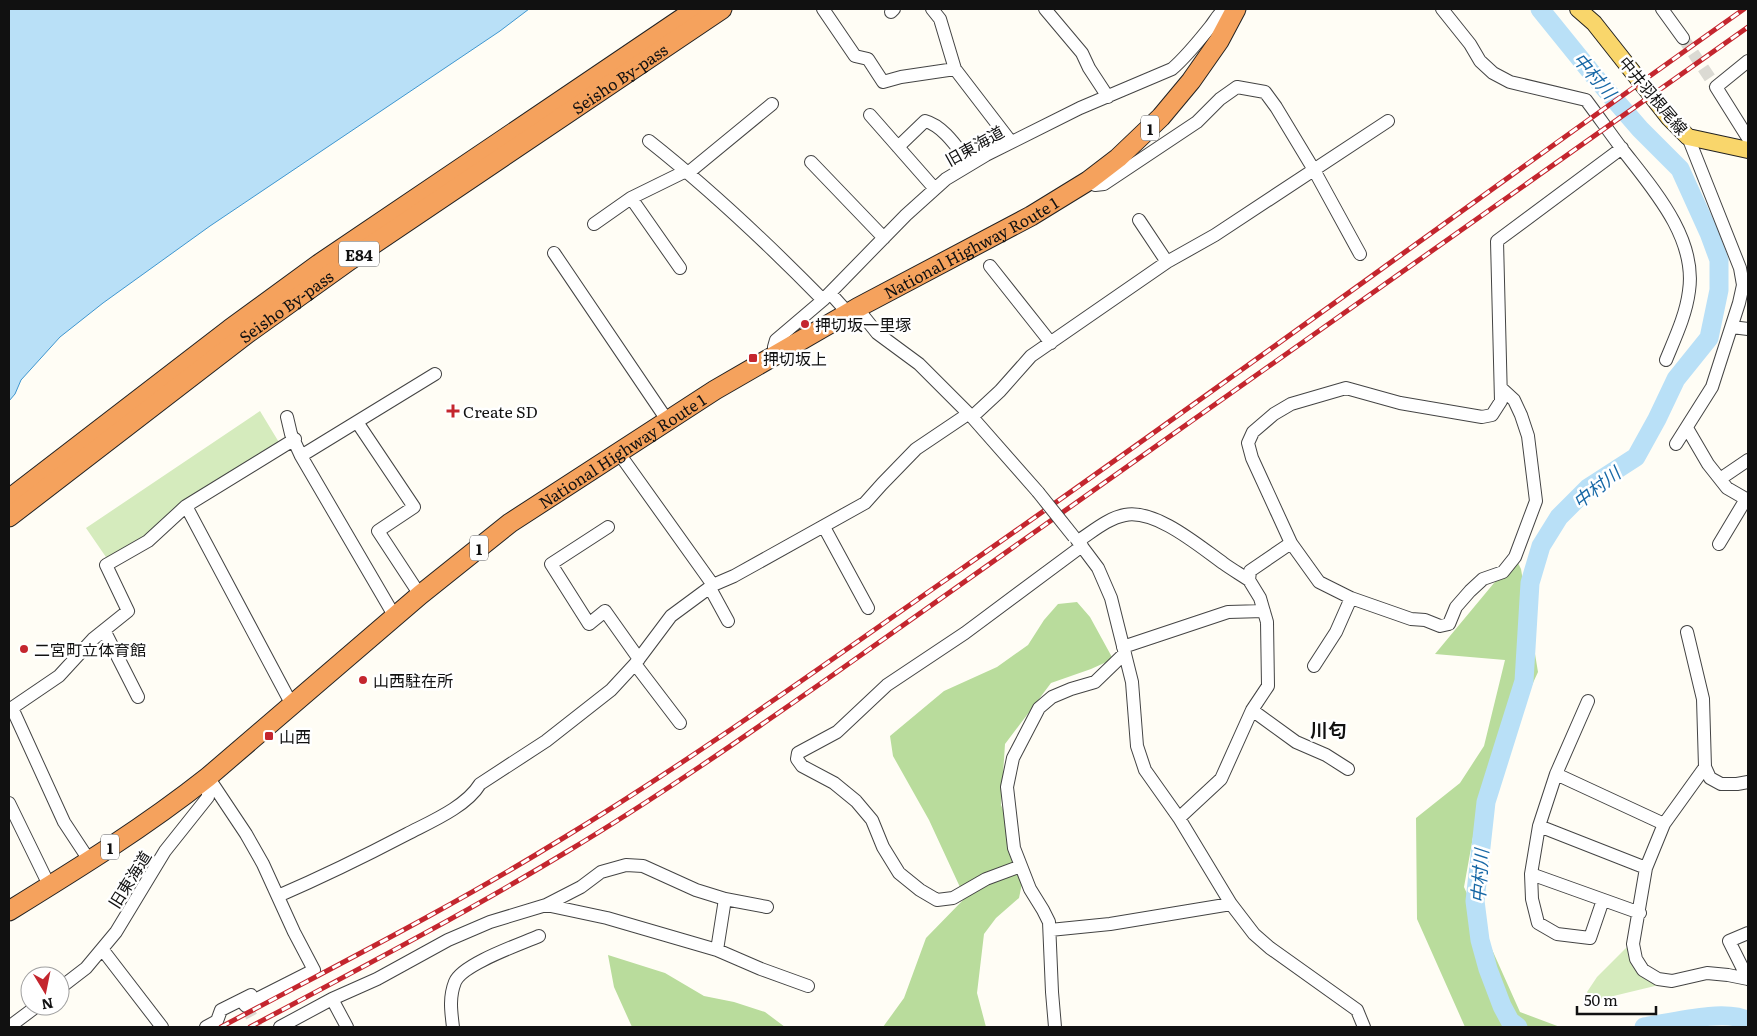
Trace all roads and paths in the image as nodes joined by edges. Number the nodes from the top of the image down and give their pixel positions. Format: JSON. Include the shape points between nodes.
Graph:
{"nodes":[{"id":1,"x":696,"y":9,"type":"edge"},
{"id":2,"x":722,"y":9,"type":"edge"},
{"id":3,"x":823,"y":9,"type":"edge"},
{"id":4,"x":932,"y":9,"type":"edge"},
{"id":5,"x":1045,"y":9,"type":"edge"},
{"id":6,"x":1225,"y":9,"type":"edge"},
{"id":7,"x":1236,"y":9,"type":"edge"},
{"id":8,"x":1442,"y":9,"type":"edge"},
{"id":9,"x":1578,"y":9,"type":"edge"},
{"id":10,"x":1662,"y":9,"type":"edge"},
{"id":11,"x":1683,"y":38,"type":"tunnel mouth"},
{"id":12,"x":1748,"y":61,"type":"edge"},
{"id":13,"x":955,"y":69,"type":"junction"},
{"id":14,"x":1108,"y":97,"type":"junction"},
{"id":15,"x":772,"y":104,"type":"dead end"},
{"id":16,"x":870,"y":115,"type":"dead end"},
{"id":17,"x":1388,"y":121,"type":"dead end"},
{"id":18,"x":1688,"y":137,"type":"junction"},
{"id":19,"x":1748,"y":138,"type":"edge"},
{"id":20,"x":649,"y":141,"type":"dead end"},
{"id":21,"x":1011,"y":142,"type":"junction"},
{"id":22,"x":898,"y":147,"type":"junction"},
{"id":23,"x":1622,"y":148,"type":"junction"},
{"id":24,"x":1748,"y":150,"type":"edge"},
{"id":25,"x":811,"y":162,"type":"dead end"},
{"id":26,"x":970,"y":164,"type":"junction"},
{"id":27,"x":1314,"y":170,"type":"junction"},
{"id":28,"x":687,"y":172,"type":"junction"},
{"id":29,"x":1088,"y":181,"type":"junction"},
{"id":30,"x":935,"y":189,"type":"junction"},
{"id":31,"x":631,"y":198,"type":"junction"},
{"id":32,"x":1139,"y":220,"type":"dead end"},
{"id":33,"x":594,"y":224,"type":"dead end"},
{"id":34,"x":884,"y":238,"type":"junction"},
{"id":35,"x":554,"y":252,"type":"dead end"},
{"id":36,"x":1360,"y":254,"type":"dead end"},
{"id":37,"x":1167,"y":262,"type":"junction"},
{"id":38,"x":990,"y":266,"type":"dead end"},
{"id":39,"x":680,"y":268,"type":"dead end"},
{"id":40,"x":826,"y":297,"type":"junction"},
{"id":41,"x":852,"y":311,"type":"junction"},
{"id":42,"x":1732,"y":327,"type":"junction"},
{"id":43,"x":1748,"y":329,"type":"edge"},
{"id":44,"x":1051,"y":343,"type":"junction"},
{"id":45,"x":776,"y":355,"type":"junction"},
{"id":46,"x":1666,"y":360,"type":"dead end"},
{"id":47,"x":435,"y":374,"type":"dead end"},
{"id":48,"x":1501,"y":388,"type":"junction"},
{"id":49,"x":970,"y":415,"type":"junction"},
{"id":50,"x":287,"y":417,"type":"dead end"},
{"id":51,"x":667,"y":420,"type":"junction"},
{"id":52,"x":357,"y":422,"type":"junction"},
{"id":53,"x":1687,"y":428,"type":"junction"},
{"id":54,"x":295,"y":439,"type":"junction"},
{"id":55,"x":1676,"y":444,"type":"dead end"},
{"id":56,"x":618,"y":452,"type":"junction"},
{"id":57,"x":301,"y":456,"type":"junction"},
{"id":58,"x":1748,"y":460,"type":"edge"},
{"id":59,"x":1720,"y":479,"type":"junction"},
{"id":60,"x":9,"y":499,"type":"edge"},
{"id":61,"x":186,"y":506,"type":"junction"},
{"id":62,"x":9,"y":517,"type":"edge"},
{"id":63,"x":608,"y":527,"type":"dead end"},
{"id":64,"x":824,"y":527,"type":"junction"},
{"id":65,"x":1078,"y":541,"type":"junction"},
{"id":66,"x":1290,"y":543,"type":"junction"},
{"id":67,"x":1719,"y":544,"type":"dead end"},
{"id":68,"x":1249,"y":580,"type":"junction"},
{"id":69,"x":711,"y":586,"type":"junction"},
{"id":70,"x":420,"y":595,"type":"junction"},
{"id":71,"x":1351,"y":598,"type":"junction"},
{"id":72,"x":868,"y":608,"type":"dead end"},
{"id":73,"x":1264,"y":612,"type":"junction"},
{"id":74,"x":395,"y":617,"type":"junction"},
{"id":75,"x":728,"y":621,"type":"dead end"},
{"id":76,"x":104,"y":630,"type":"junction"},
{"id":77,"x":1686,"y":632,"type":"dead end"},
{"id":78,"x":1124,"y":650,"type":"junction"},
{"id":79,"x":637,"y":662,"type":"junction"},
{"id":80,"x":1314,"y":666,"type":"dead end"},
{"id":81,"x":138,"y":697,"type":"dead end"},
{"id":82,"x":1588,"y":701,"type":"dead end"},
{"id":83,"x":292,"y":704,"type":"junction"},
{"id":84,"x":11,"y":709,"type":"edge"},
{"id":85,"x":1252,"y":710,"type":"junction"},
{"id":86,"x":680,"y":723,"type":"dead end"},
{"id":87,"x":1705,"y":767,"type":"junction"},
{"id":88,"x":1348,"y":769,"type":"dead end"},
{"id":89,"x":1556,"y":774,"type":"junction"},
{"id":90,"x":208,"y":778,"type":"junction"},
{"id":91,"x":1748,"y":782,"type":"edge"},
{"id":92,"x":9,"y":803,"type":"edge"},
{"id":93,"x":1179,"y":818,"type":"junction"},
{"id":94,"x":1664,"y":824,"type":"junction"},
{"id":95,"x":1539,"y":826,"type":"junction"},
{"id":96,"x":89,"y":860,"type":"junction"},
{"id":97,"x":1021,"y":866,"type":"junction"},
{"id":98,"x":1646,"y":868,"type":"junction"},
{"id":99,"x":1531,"y":874,"type":"junction"},
{"id":100,"x":49,"y":885,"type":"junction"},
{"id":101,"x":278,"y":896,"type":"junction"},
{"id":102,"x":725,"y":899,"type":"junction"},
{"id":103,"x":1603,"y":900,"type":"junction"},
{"id":104,"x":1231,"y":904,"type":"junction"},
{"id":105,"x":546,"y":906,"type":"junction"},
{"id":106,"x":767,"y":907,"type":"dead end"},
{"id":107,"x":9,"y":911,"type":"edge"},
{"id":108,"x":1640,"y":913,"type":"junction"},
{"id":109,"x":1050,"y":930,"type":"junction"},
{"id":110,"x":1748,"y":932,"type":"edge"},
{"id":111,"x":540,"y":936,"type":"dead end"},
{"id":112,"x":102,"y":950,"type":"junction"},
{"id":113,"x":717,"y":950,"type":"junction"},
{"id":114,"x":312,"y":967,"type":"junction"},
{"id":115,"x":1748,"y":979,"type":"edge"},
{"id":116,"x":70,"y":980,"type":"edge"},
{"id":117,"x":808,"y":986,"type":"dead end"},
{"id":118,"x":332,"y":999,"type":"junction"},
{"id":119,"x":246,"y":1006,"type":"dead end"},
{"id":120,"x":24,"y":1016,"type":"edge"},
{"id":121,"x":9,"y":1027,"type":"edge"},
{"id":122,"x":162,"y":1027,"type":"edge"},
{"id":123,"x":206,"y":1027,"type":"edge"},
{"id":124,"x":280,"y":1027,"type":"edge"},
{"id":125,"x":348,"y":1027,"type":"edge"},
{"id":126,"x":453,"y":1027,"type":"edge"},
{"id":127,"x":1056,"y":1027,"type":"edge"},
{"id":128,"x":1364,"y":1027,"type":"edge"}],
"edges":[{"from":1,"to":60,"type":"highway","name":"Seisho By-pass","number":"E84","via":[[319,264]]},
{"from":2,"to":62,"type":"highway","name":"Seisho By-pass","number":"E84","via":[[350,260],[248,333]]},
{"from":3,"to":13,"type":"street","via":[[855,56],[868,59],[883,82]]},
{"from":4,"to":13,"type":"street","via":[[940,19]]},
{"from":5,"to":14,"type":"street","via":[[1082,53]]},
{"from":6,"to":14,"type":"street","name":"旧東海道","via":[[1172,69]]},
{"from":7,"to":29,"type":"highway","name":"National Highway Route 1","number":"1","via":[[1192,81],[1161,117]]},
{"from":8,"to":23,"type":"street","via":[[1493,74],[1510,82],[1586,100]]},
{"from":9,"to":18,"type":"main road","name":"中井羽根尾線","via":[[1594,23],[1669,118]]},
{"from":10,"to":11,"type":"street"},
{"from":12,"to":19,"type":"street","via":[[1716,87]]},
{"from":13,"to":21,"type":"street"},
{"from":14,"to":21,"type":"street","name":"旧東海道"},
{"from":15,"to":28,"type":"street"},
{"from":16,"to":22,"type":"street"},
{"from":17,"to":27,"type":"street"},
{"from":18,"to":24,"type":"main road","name":"中井羽根尾線"},
{"from":18,"to":42,"type":"street","via":[[1740,268],[1743,285]]},
{"from":20,"to":28,"type":"street"},
{"from":21,"to":26,"type":"street","name":"旧東海道"},
{"from":22,"to":26,"type":"street","via":[[925,121],[952,140]]},
{"from":22,"to":30,"type":"street"},
{"from":23,"to":46,"type":"street","via":[[1673,220],[1686,248],[1690,290]]},
{"from":23,"to":48,"type":"street","via":[[1496,241]]},
{"from":25,"to":34,"type":"street"},
{"from":26,"to":30,"type":"street","name":"旧東海道"},
{"from":27,"to":29,"type":"street","via":[[1265,92],[1237,87],[1197,122],[1104,184],[1095,185]]},
{"from":27,"to":36,"type":"street"},
{"from":27,"to":37,"type":"street"},
{"from":28,"to":31,"type":"street"},
{"from":28,"to":40,"type":"street"},
{"from":29,"to":41,"type":"highway","name":"National Highway Route 1","number":"1","via":[[1031,216]]},
{"from":30,"to":34,"type":"street","name":"旧東海道"},
{"from":31,"to":33,"type":"street"},
{"from":31,"to":39,"type":"street"},
{"from":32,"to":37,"type":"street"},
{"from":34,"to":40,"type":"street","name":"旧東海道"},
{"from":35,"to":51,"type":"street"},
{"from":37,"to":44,"type":"street"},
{"from":38,"to":44,"type":"street"},
{"from":40,"to":41,"type":"street"},
{"from":40,"to":45,"type":"street","name":"旧東海道","via":[[776,340]]},
{"from":41,"to":45,"type":"highway","name":"National Highway Route 1","number":"1"},
{"from":41,"to":49,"type":"street","via":[[919,364]]},
{"from":42,"to":43,"type":"street"},
{"from":42,"to":53,"type":"street","via":[[1712,387]]},
{"from":44,"to":49,"type":"street","via":[[1031,356],[1000,391]]},
{"from":45,"to":51,"type":"highway","name":"National Highway Route 1","number":"1"},
{"from":47,"to":52,"type":"street"},
{"from":48,"to":66,"type":"street","via":[[1501,402],[1492,415],[1482,417],[1400,403],[1346,388],[1291,404],[1274,414],[1253,432],[1248,443]]},
{"from":48,"to":71,"type":"street","via":[[1514,400],[1526,429],[1536,500],[1515,557],[1503,572],[1483,580],[1470,591],[1456,607],[1449,624],[1440,626],[1410,619]]},
{"from":49,"to":64,"type":"street","via":[[916,449],[865,503]]},
{"from":49,"to":65,"type":"street","bridge":true},
{"from":50,"to":54,"type":"street"},
{"from":51,"to":56,"type":"highway","name":"National Highway Route 1","number":"1"},
{"from":52,"to":57,"type":"street"},
{"from":52,"to":70,"type":"street","via":[[414,507],[378,531]]},
{"from":53,"to":55,"type":"street"},
{"from":53,"to":59,"type":"street"},
{"from":54,"to":57,"type":"street"},
{"from":54,"to":61,"type":"street"},
{"from":56,"to":69,"type":"street"},
{"from":56,"to":70,"type":"highway","name":"National Highway Route 1","number":"1","via":[[510,523]]},
{"from":57,"to":74,"type":"street"},
{"from":58,"to":59,"type":"street"},
{"from":59,"to":67,"type":"street","via":[[1727,488],[1746,499]]},
{"from":61,"to":76,"type":"street","via":[[148,541],[106,565],[128,611]]},
{"from":61,"to":83,"type":"street"},
{"from":63,"to":79,"type":"street","via":[[551,564],[589,624],[605,611]]},
{"from":64,"to":69,"type":"street"},
{"from":64,"to":72,"type":"street"},
{"from":65,"to":68,"type":"street","via":[[1106,523],[1124,515],[1138,514],[1189,537]]},
{"from":65,"to":78,"type":"street","via":[[1098,568],[1111,598]]},
{"from":65,"to":97,"type":"street","via":[[965,633],[887,685],[837,732],[798,753],[797,758],[802,766],[834,783],[856,801],[872,820],[899,873],[937,900],[953,898],[986,879]]},
{"from":66,"to":68,"type":"street","via":[[1250,571]]},
{"from":66,"to":71,"type":"street","via":[[1319,582]]},
{"from":68,"to":73,"type":"street"},
{"from":69,"to":75,"type":"street"},
{"from":69,"to":79,"type":"street","via":[[671,616]]},
{"from":70,"to":74,"type":"highway","name":"National Highway Route 1","number":"1"},
{"from":71,"to":80,"type":"street","via":[[1336,632]]},
{"from":73,"to":78,"type":"street","via":[[1228,612]]},
{"from":73,"to":85,"type":"street","via":[[1268,686]]},
{"from":74,"to":83,"type":"highway","name":"National Highway Route 1","number":"1"},
{"from":76,"to":81,"type":"street"},
{"from":76,"to":84,"type":"street","via":[[60,676]]},
{"from":77,"to":87,"type":"street","via":[[1703,700]]},
{"from":78,"to":93,"type":"street","via":[[1132,682],[1137,746],[1145,770]]},
{"from":78,"to":97,"type":"street","via":[[1095,682],[1052,697],[1038,708],[1013,758],[1007,787],[1014,848]]},
{"from":79,"to":86,"type":"street"},
{"from":79,"to":101,"type":"street","via":[[612,690],[573,722],[480,784],[475,792],[443,815],[335,871]]},
{"from":82,"to":89,"type":"street"},
{"from":83,"to":90,"type":"highway","name":"National Highway Route 1","number":"1"},
{"from":84,"to":96,"type":"street","via":[[64,822]]},
{"from":85,"to":88,"type":"street","via":[[1296,742]]},
{"from":85,"to":93,"type":"street","via":[[1221,779]]},
{"from":87,"to":91,"type":"street","via":[[1710,778],[1721,784]]},
{"from":87,"to":94,"type":"street"},
{"from":89,"to":94,"type":"street"},
{"from":89,"to":95,"type":"street"},
{"from":90,"to":96,"type":"highway","name":"National Highway Route 1","number":"1","via":[[138,830]]},
{"from":90,"to":101,"type":"street","via":[[246,834]]},
{"from":90,"to":112,"type":"street","name":"旧東海道","via":[[208,797],[165,851]]},
{"from":92,"to":100,"type":"street"},
{"from":93,"to":104,"type":"street"},
{"from":94,"to":98,"type":"street"},
{"from":95,"to":98,"type":"street"},
{"from":95,"to":99,"type":"street"},
{"from":96,"to":100,"type":"highway","name":"National Highway Route 1","number":"1"},
{"from":97,"to":109,"type":"street"},
{"from":98,"to":108,"type":"street"},
{"from":99,"to":103,"type":"street"},
{"from":99,"to":103,"type":"street","via":[[1532,899],[1538,923],[1558,934],[1590,938]]},
{"from":100,"to":107,"type":"highway","name":"National Highway Route 1","number":"1"},
{"from":101,"to":114,"type":"street"},
{"from":102,"to":105,"type":"street","via":[[643,866],[626,865],[601,872]]},
{"from":102,"to":106,"type":"street"},
{"from":102,"to":113,"type":"street"},
{"from":103,"to":108,"type":"street"},
{"from":104,"to":109,"type":"street","via":[[1110,924]]},
{"from":104,"to":128,"type":"street","via":[[1254,934],[1270,948],[1357,1010]]},
{"from":105,"to":113,"type":"street","via":[[607,918]]},
{"from":105,"to":118,"type":"street","via":[[490,922],[448,940],[377,980]]},
{"from":108,"to":115,"type":"street","via":[[1633,944],[1636,959],[1643,970],[1658,979],[1672,980],[1707,973]]},
{"from":109,"to":127,"type":"street"},
{"from":110,"to":115,"type":"street","via":[[1729,941]]},
{"from":111,"to":126,"type":"street","via":[[472,966],[456,979],[450,1001]]},
{"from":112,"to":116,"type":"street","name":"旧東海道"},
{"from":112,"to":122,"type":"street"},
{"from":113,"to":117,"type":"street"},
{"from":114,"to":119,"type":"street"},
{"from":114,"to":123,"type":"street","via":[[221,1010],[217,1021]]},
{"from":118,"to":124,"type":"street"},
{"from":118,"to":125,"type":"street"},
{"from":120,"to":121,"type":"street"}]}
